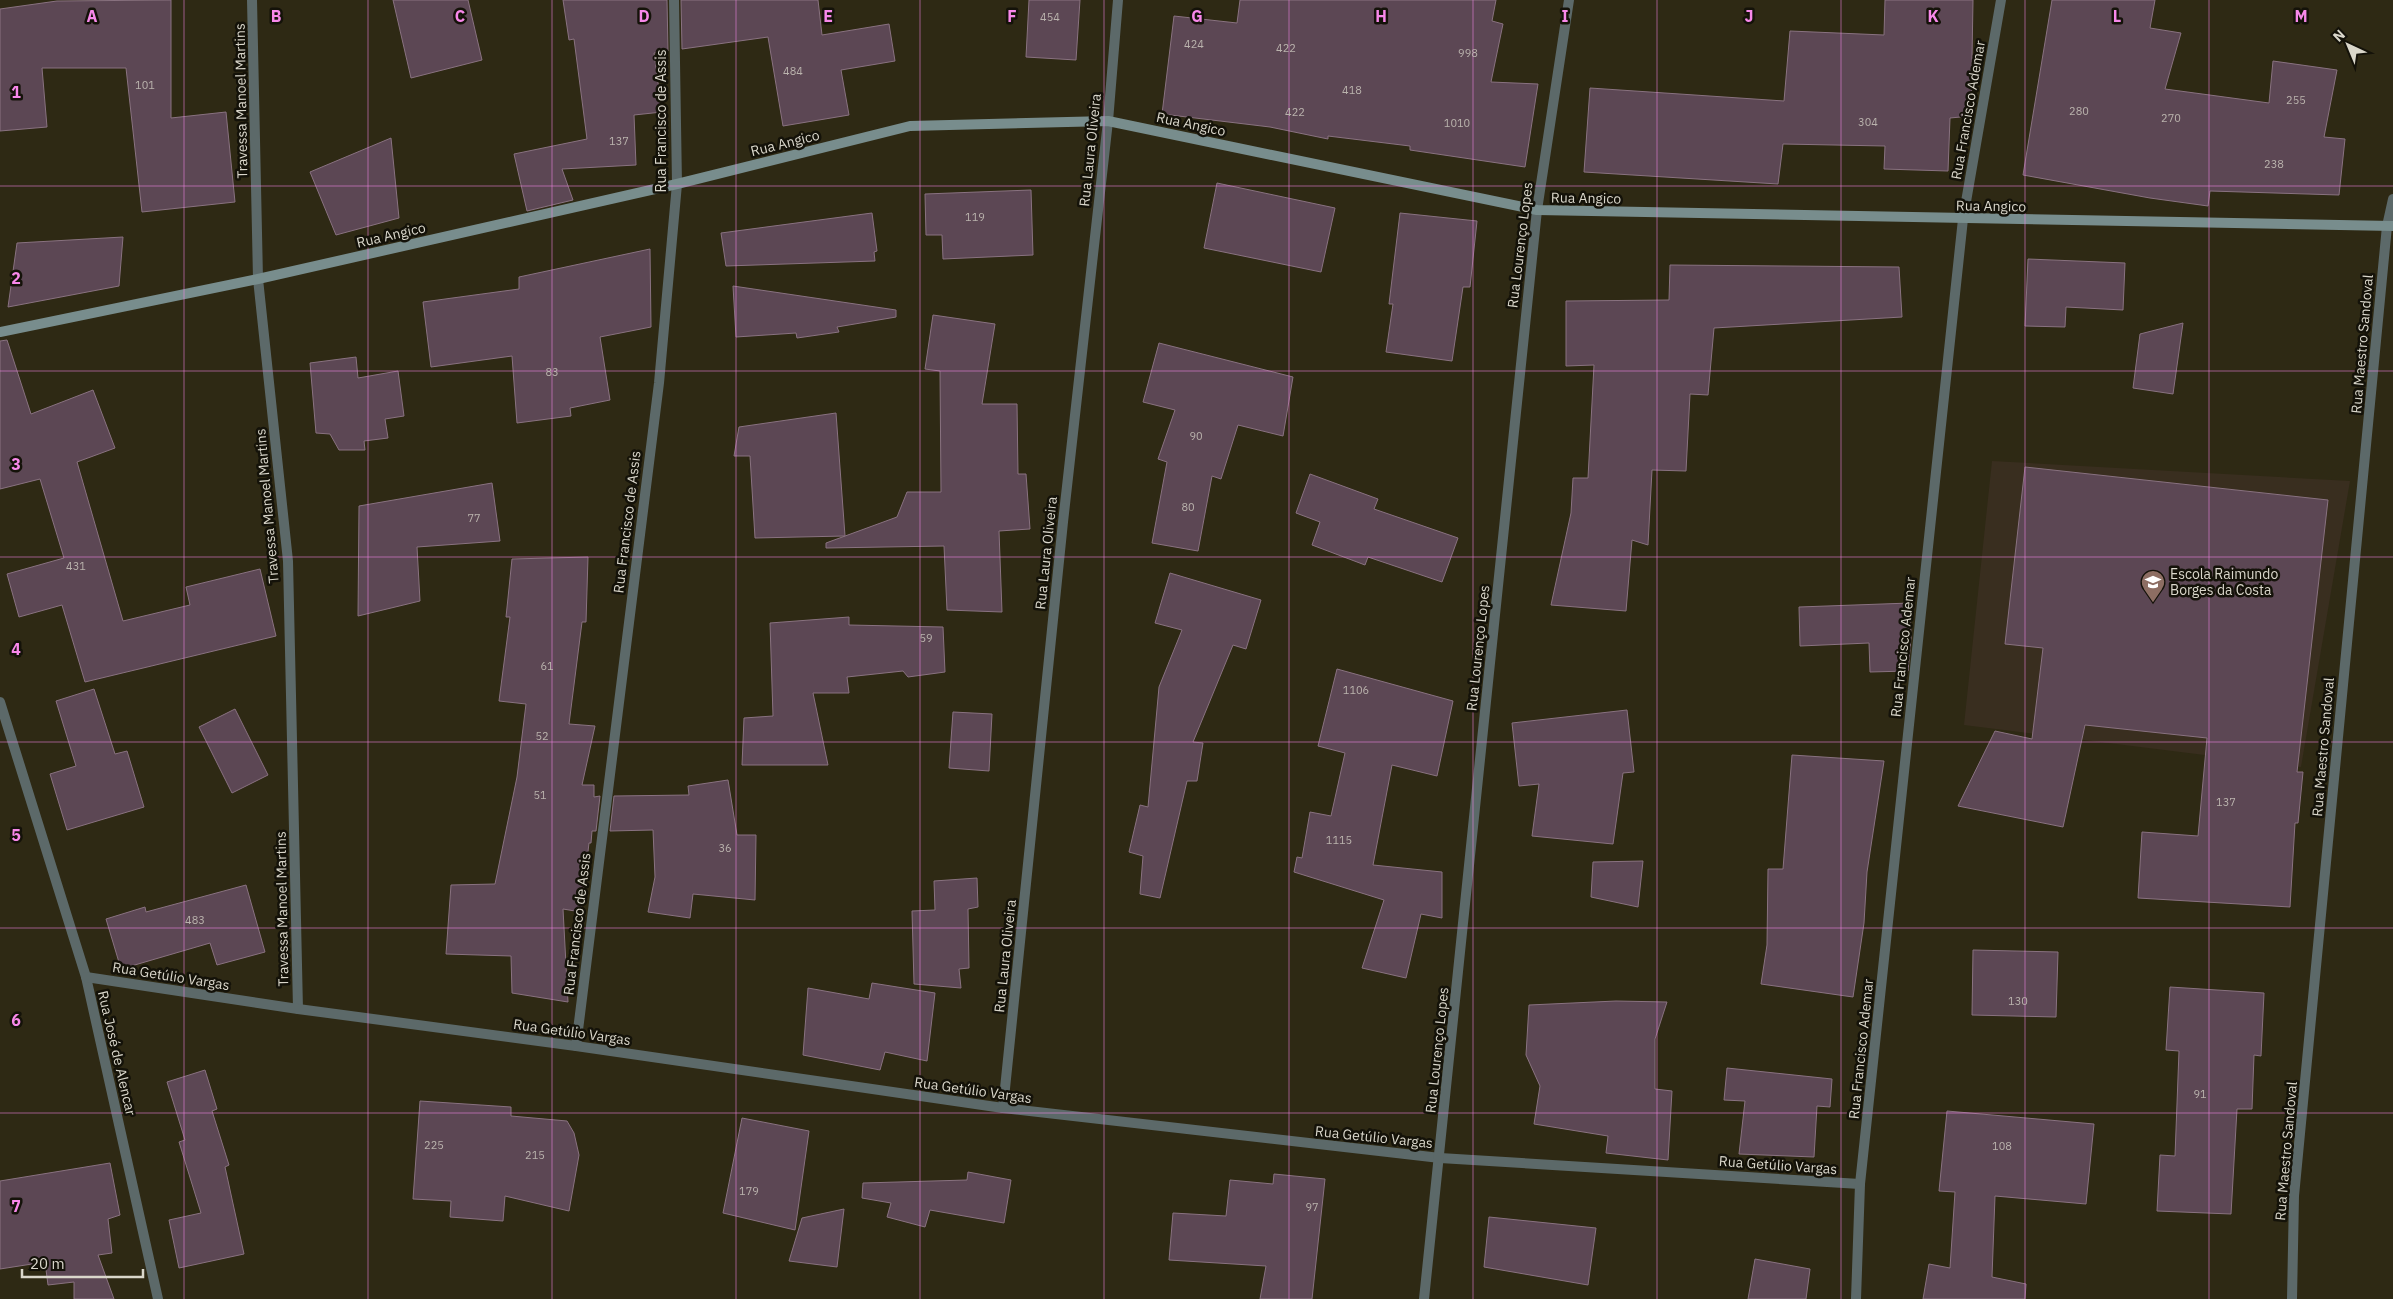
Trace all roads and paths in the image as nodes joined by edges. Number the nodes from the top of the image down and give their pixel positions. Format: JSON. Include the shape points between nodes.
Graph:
{"nodes":[{"id":1,"x":252,"y":0,"type":"edge"},
{"id":2,"x":674,"y":0,"type":"edge"},
{"id":3,"x":1118,"y":0,"type":"edge"},
{"id":4,"x":1569,"y":0,"type":"edge"},
{"id":5,"x":2001,"y":0,"type":"edge"},
{"id":6,"x":1108,"y":121,"type":"junction"},
{"id":7,"x":677,"y":184,"type":"junction"},
{"id":8,"x":2393,"y":199,"type":"edge"},
{"id":9,"x":1537,"y":210,"type":"junction"},
{"id":10,"x":1963,"y":219,"type":"junction"},
{"id":11,"x":2390,"y":226,"type":"edge"},
{"id":12,"x":258,"y":279,"type":"junction"},
{"id":13,"x":0,"y":332,"type":"edge"},
{"id":14,"x":0,"y":702,"type":"edge"},
{"id":15,"x":86,"y":977,"type":"junction"},
{"id":16,"x":298,"y":1010,"type":"junction"},
{"id":17,"x":576,"y":1046,"type":"junction"},
{"id":18,"x":1003,"y":1108,"type":"junction"},
{"id":19,"x":1440,"y":1158,"type":"junction"},
{"id":20,"x":1860,"y":1184,"type":"junction"},
{"id":21,"x":158,"y":1299,"type":"edge"},
{"id":22,"x":1424,"y":1299,"type":"edge"},
{"id":23,"x":1856,"y":1299,"type":"edge"},
{"id":24,"x":2292,"y":1299,"type":"edge"}],
"edges":[{"from":1,"to":12,"type":"street","name":"Travessa Manoel Martins"},
{"from":2,"to":7,"type":"street","name":"Rua Francisco de Assis"},
{"from":3,"to":6,"type":"street","name":"Rua Laura Oliveira"},
{"from":4,"to":9,"type":"street","name":"Rua Lourenço Lopes"},
{"from":5,"to":10,"type":"street","name":"Rua Francisco Ademar"},
{"from":6,"to":7,"type":"street","name":"Rua Angico","via":[[910,126]]},
{"from":6,"to":9,"type":"street","name":"Rua Angico"},
{"from":6,"to":18,"type":"street","name":"Rua Laura Oliveira"},
{"from":7,"to":12,"type":"street","name":"Rua Angico"},
{"from":7,"to":17,"type":"street","name":"Rua Francisco de Assis","via":[[659,383]]},
{"from":8,"to":11,"type":"street","name":"Rua Maestro Sandoval"},
{"from":9,"to":10,"type":"street","name":"Rua Angico"},
{"from":9,"to":19,"type":"street","name":"Rua Lourenço Lopes"},
{"from":10,"to":11,"type":"street","name":"Rua Angico"},
{"from":10,"to":20,"type":"street","name":"Rua Francisco Ademar"},
{"from":11,"to":24,"type":"street","name":"Rua Maestro Sandoval","via":[[2294,1196]]},
{"from":12,"to":13,"type":"street","name":"Rua Angico"},
{"from":12,"to":16,"type":"street","name":"Travessa Manoel Martins","via":[[288,561]]},
{"from":14,"to":15,"type":"street","name":"Rua José de Alencar"},
{"from":15,"to":16,"type":"street","name":"Rua Getúlio Vargas"},
{"from":15,"to":21,"type":"street","name":"Rua José de Alencar"},
{"from":16,"to":17,"type":"street","name":"Rua Getúlio Vargas"},
{"from":17,"to":18,"type":"street","name":"Rua Getúlio Vargas"},
{"from":18,"to":19,"type":"street","name":"Rua Getúlio Vargas"},
{"from":19,"to":20,"type":"street","name":"Rua Getúlio Vargas"},
{"from":19,"to":22,"type":"street","name":"Rua Lourenço Lopes"},
{"from":20,"to":23,"type":"street","name":"Rua Francisco Ademar"}]}
